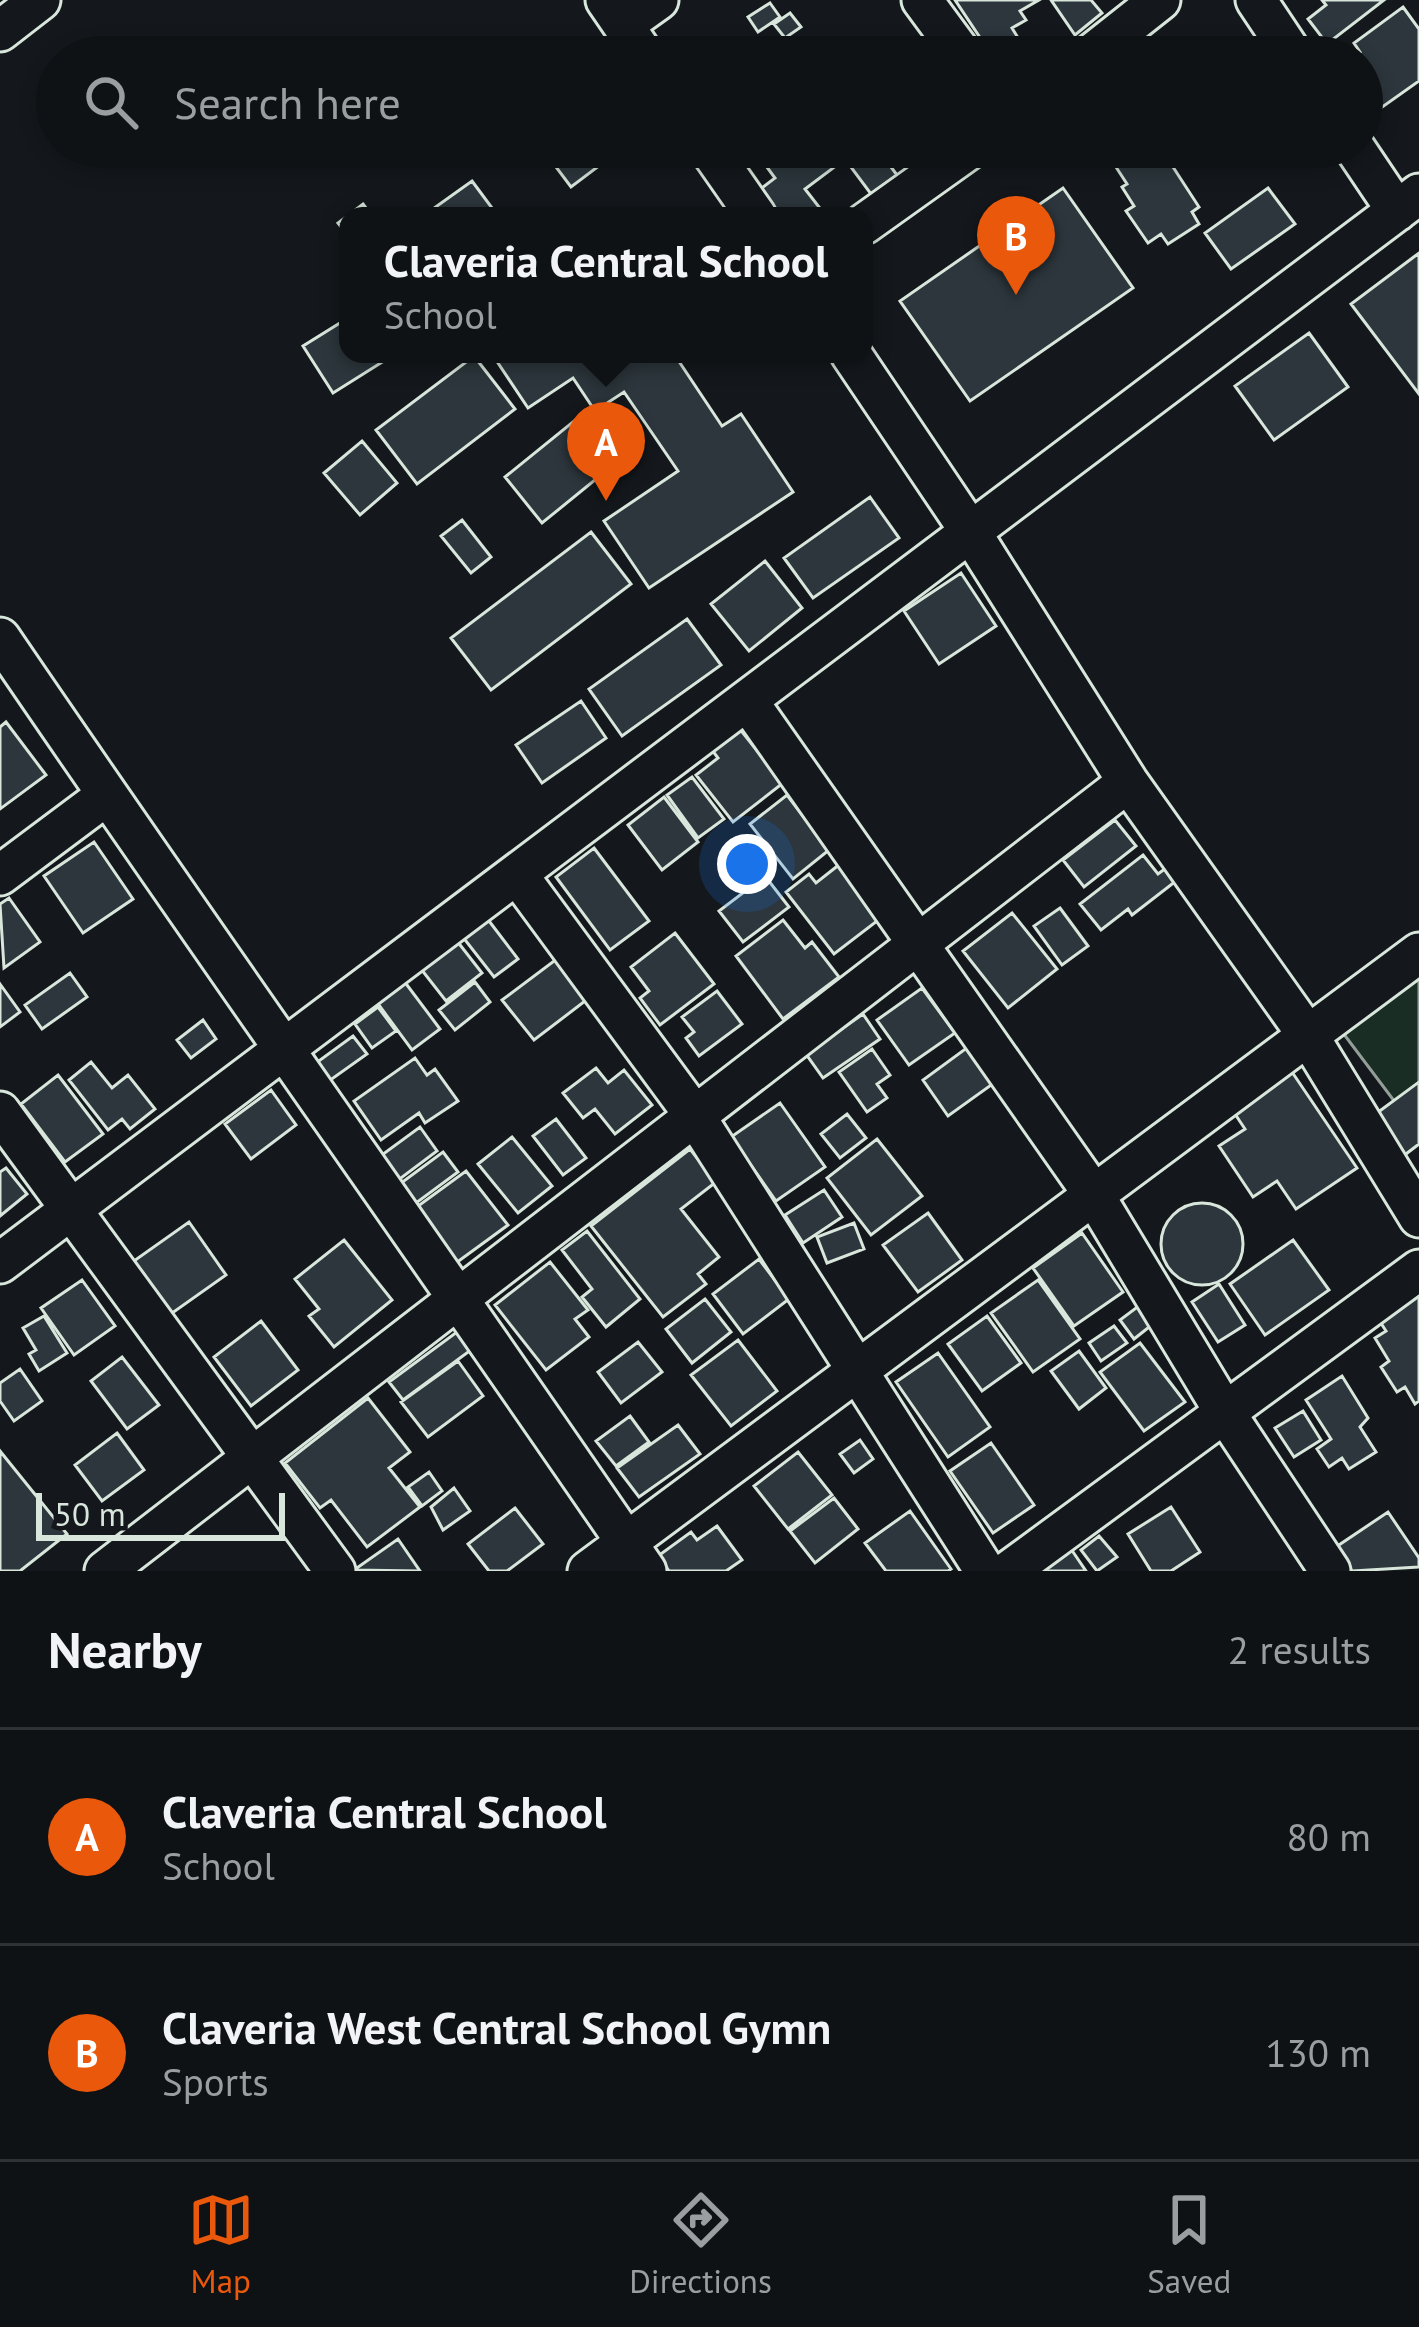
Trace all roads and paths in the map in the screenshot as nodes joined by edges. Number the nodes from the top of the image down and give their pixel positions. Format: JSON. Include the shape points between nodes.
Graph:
{"nodes":[{"id":1,"x":40,"y":0,"type":"edge"},
{"id":2,"x":658,"y":0,"type":"edge"},
{"id":3,"x":922,"y":0,"type":"edge"},
{"id":4,"x":1160,"y":0,"type":"edge"},
{"id":5,"x":1256,"y":0,"type":"edge"},
{"id":6,"x":625,"y":27,"type":"edge"},
{"id":7,"x":0,"y":31,"type":"edge"},
{"id":8,"x":949,"y":36,"type":"edge"},
{"id":9,"x":1115,"y":36,"type":"edge"},
{"id":10,"x":1280,"y":36,"type":"edge"},
{"id":11,"x":723,"y":168,"type":"edge"},
{"id":12,"x":943,"y":168,"type":"edge"},
{"id":13,"x":1375,"y":168,"type":"edge"},
{"id":14,"x":1408,"y":202,"type":"edge"},
{"id":15,"x":750,"y":207,"type":"edge"},
{"id":16,"x":873,"y":218,"type":"edge"},
{"id":17,"x":857,"y":363,"type":"edge"},
{"id":18,"x":970,"y":530,"type":"junction"},
{"id":19,"x":0,"y":638,"type":"edge"},
{"id":20,"x":749,"y":703,"type":"junction"},
{"id":21,"x":1128,"y":782,"type":"junction"},
{"id":22,"x":107,"y":795,"type":"junction"},
{"id":23,"x":517,"y":874,"type":"junction"},
{"id":24,"x":0,"y":875,"type":"edge"},
{"id":25,"x":915,"y":943,"type":"junction"},
{"id":26,"x":1419,"y":952,"type":"edge"},
{"id":27,"x":1309,"y":1037,"type":"junction"},
{"id":28,"x":280,"y":1051,"type":"junction"},
{"id":29,"x":0,"y":1112,"type":"edge"},
{"id":30,"x":695,"y":1116,"type":"junction"},
{"id":31,"x":1094,"y":1195,"type":"junction"},
{"id":32,"x":69,"y":1211,"type":"junction"},
{"id":33,"x":1419,"y":1217,"type":"edge"},
{"id":34,"x":0,"y":1263,"type":"edge"},
{"id":35,"x":1419,"y":1270,"type":"edge"},
{"id":36,"x":460,"y":1298,"type":"junction"},
{"id":37,"x":862,"y":1370,"type":"junction"},
{"id":38,"x":1224,"y":1412,"type":"junction"},
{"id":39,"x":254,"y":1459,"type":"junction"},
{"id":40,"x":636,"y":1556,"type":"edge"},
{"id":41,"x":105,"y":1571,"type":"edge"},
{"id":42,"x":335,"y":1571,"type":"edge"},
{"id":43,"x":588,"y":1571,"type":"edge"},
{"id":44,"x":985,"y":1571,"type":"edge"},
{"id":45,"x":1009,"y":1571,"type":"edge"},
{"id":46,"x":1330,"y":1571,"type":"edge"}],
"edges":[{"from":1,"to":7,"type":"street"},
{"from":2,"to":6,"type":"street"},
{"from":3,"to":8,"type":"street"},
{"from":4,"to":9,"type":"street"},
{"from":5,"to":10,"type":"street"},
{"from":11,"to":15,"type":"street"},
{"from":12,"to":16,"type":"street"},
{"from":13,"to":14,"type":"street"},
{"from":14,"to":18,"type":"street"},
{"from":17,"to":18,"type":"street"},
{"from":18,"to":20,"type":"street"},
{"from":18,"to":21,"type":"street"},
{"from":19,"to":22,"type":"street"},
{"from":20,"to":23,"type":"street"},
{"from":20,"to":25,"type":"street"},
{"from":21,"to":25,"type":"street"},
{"from":21,"to":27,"type":"street"},
{"from":22,"to":24,"type":"street"},
{"from":22,"to":28,"type":"street"},
{"from":23,"to":28,"type":"street"},
{"from":23,"to":30,"type":"street"},
{"from":25,"to":30,"type":"street"},
{"from":25,"to":31,"type":"street"},
{"from":26,"to":27,"type":"street"},
{"from":27,"to":31,"type":"street"},
{"from":27,"to":33,"type":"street"},
{"from":28,"to":32,"type":"street"},
{"from":28,"to":36,"type":"street"},
{"from":29,"to":32,"type":"street"},
{"from":30,"to":36,"type":"street"},
{"from":30,"to":37,"type":"street"},
{"from":31,"to":37,"type":"street"},
{"from":31,"to":38,"type":"street"},
{"from":32,"to":34,"type":"street"},
{"from":32,"to":39,"type":"street"},
{"from":35,"to":38,"type":"street"},
{"from":36,"to":39,"type":"street"},
{"from":36,"to":40,"type":"street"},
{"from":37,"to":40,"type":"street"},
{"from":37,"to":44,"type":"street"},
{"from":38,"to":45,"type":"street"},
{"from":38,"to":46,"type":"street"},
{"from":39,"to":41,"type":"street"},
{"from":39,"to":42,"type":"street"},
{"from":40,"to":43,"type":"street"}]}
